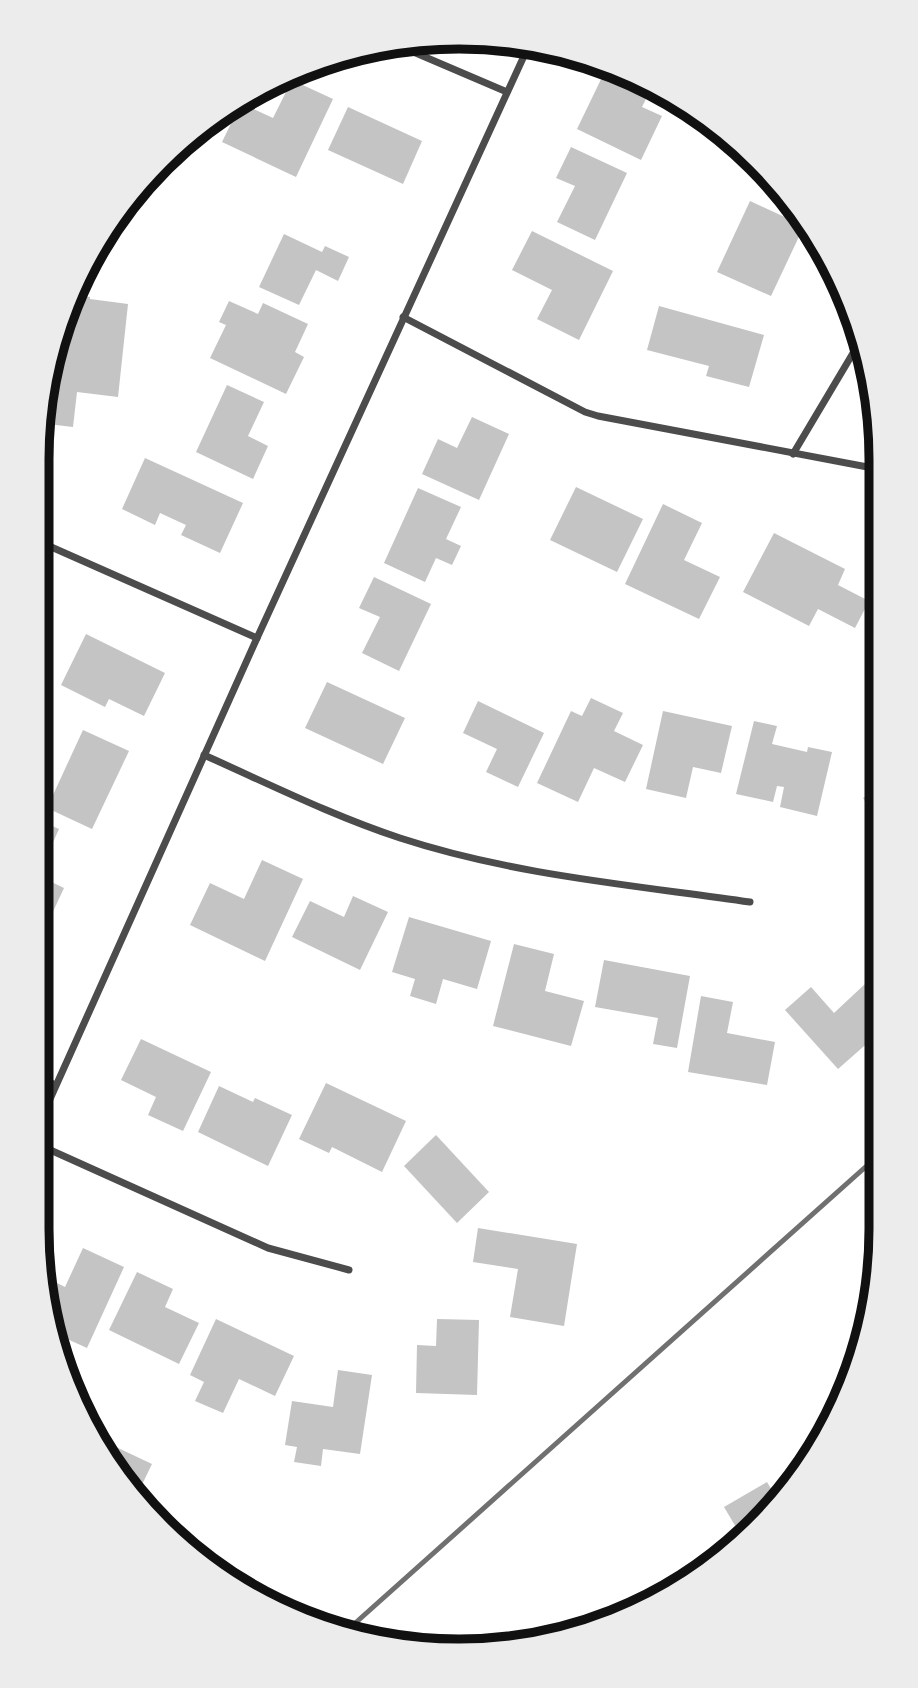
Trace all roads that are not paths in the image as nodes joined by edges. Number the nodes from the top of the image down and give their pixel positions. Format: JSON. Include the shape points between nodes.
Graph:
{"nodes":[{"id":1,"x":413,"y":52,"type":"edge"},
{"id":2,"x":524,"y":55,"type":"edge"},
{"id":3,"x":507,"y":92,"type":"junction"},
{"id":4,"x":403,"y":317,"type":"junction"},
{"id":5,"x":854,"y":351,"type":"edge"},
{"id":6,"x":793,"y":454,"type":"junction"},
{"id":7,"x":869,"y":467,"type":"edge"},
{"id":8,"x":49,"y":546,"type":"dead end"},
{"id":9,"x":257,"y":638,"type":"junction"},
{"id":10,"x":204,"y":755,"type":"junction"},
{"id":11,"x":750,"y":902,"type":"dead end"},
{"id":12,"x":49,"y":1082,"type":"edge"},
{"id":13,"x":55,"y":1085,"type":"junction"},
{"id":14,"x":49,"y":1099,"type":"edge"},
{"id":15,"x":49,"y":1149,"type":"edge"},
{"id":16,"x":349,"y":1270,"type":"dead end"}],
"edges":[{"from":1,"to":3,"type":"street"},
{"from":2,"to":3,"type":"street"},
{"from":3,"to":4,"type":"street"},
{"from":4,"to":6,"type":"street","via":[[585,412]]},
{"from":4,"to":9,"type":"street"},
{"from":5,"to":6,"type":"street"},
{"from":6,"to":7,"type":"street"},
{"from":8,"to":9,"type":"street"},
{"from":9,"to":10,"type":"street"},
{"from":10,"to":11,"type":"street","via":[[335,814],[485,862]]},
{"from":10,"to":13,"type":"street"},
{"from":12,"to":13,"type":"street"},
{"from":13,"to":14,"type":"street"},
{"from":15,"to":16,"type":"street","via":[[268,1248]]}]}
